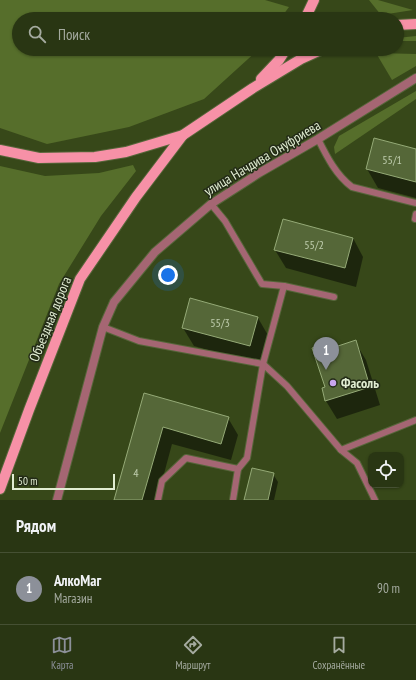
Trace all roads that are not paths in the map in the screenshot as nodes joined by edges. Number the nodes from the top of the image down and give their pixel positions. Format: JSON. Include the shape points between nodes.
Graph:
{"nodes":[{"id":1,"x":314,"y":0,"type":"edge"},
{"id":2,"x":308,"y":12,"type":"edge"},
{"id":3,"x":416,"y":24,"type":"edge"},
{"id":4,"x":404,"y":25,"type":"edge"},
{"id":5,"x":282,"y":56,"type":"edge"},
{"id":6,"x":308,"y":56,"type":"edge"},
{"id":7,"x":416,"y":78,"type":"edge"},
{"id":8,"x":253,"y":88,"type":"junction"},
{"id":9,"x":183,"y":135,"type":"junction"},
{"id":10,"x":318,"y":139,"type":"junction"},
{"id":11,"x":0,"y":150,"type":"edge"},
{"id":12,"x":416,"y":203,"type":"edge"},
{"id":13,"x":211,"y":204,"type":"junction"},
{"id":14,"x":284,"y":286,"type":"junction"},
{"id":15,"x":334,"y":297,"type":"dead end"},
{"id":16,"x":103,"y":327,"type":"junction"},
{"id":17,"x":263,"y":364,"type":"junction"},
{"id":18,"x":416,"y":420,"type":"edge"},
{"id":19,"x":341,"y":450,"type":"junction"},
{"id":20,"x":238,"y":469,"type":"junction"},
{"id":21,"x":0,"y":489,"type":"edge"},
{"id":22,"x":57,"y":500,"type":"edge"},
{"id":23,"x":158,"y":500,"type":"edge"},
{"id":24,"x":233,"y":500,"type":"edge"},
{"id":25,"x":376,"y":500,"type":"edge"}],
"edges":[{"from":1,"to":2,"type":"main road"},
{"from":3,"to":4,"type":"main road"},
{"from":5,"to":8,"type":"main road"},
{"from":6,"to":8,"type":"main road"},
{"from":7,"to":10,"type":"street","name":"улица Начдива Онуфриева"},
{"from":8,"to":9,"type":"main road"},
{"from":9,"to":11,"type":"main road","via":[[126,152],[95,157],[39,158]]},
{"from":9,"to":21,"type":"main road","name":"Объездная дорога","via":[[136,197],[80,279]]},
{"from":10,"to":12,"type":"lane","via":[[329,160],[345,182],[352,187]]},
{"from":10,"to":13,"type":"street","name":"улица Начдива Онуфриева","via":[[258,172]]},
{"from":13,"to":14,"type":"lane","via":[[225,222],[262,284]]},
{"from":13,"to":16,"type":"street","name":"улица Начдива Онуфриева","via":[[155,252],[114,302]]},
{"from":14,"to":15,"type":"lane"},
{"from":14,"to":17,"type":"lane"},
{"from":16,"to":17,"type":"lane","via":[[139,341]]},
{"from":16,"to":22,"type":"street","name":"улица Начдива Онуфриева"},
{"from":17,"to":19,"type":"lane","via":[[287,386]]},
{"from":17,"to":20,"type":"lane","via":[[246,458]]},
{"from":18,"to":19,"type":"lane"},
{"from":19,"to":25,"type":"lane","via":[[357,463]]},
{"from":20,"to":23,"type":"lane","via":[[186,458],[162,481]]},
{"from":20,"to":24,"type":"lane"}]}
